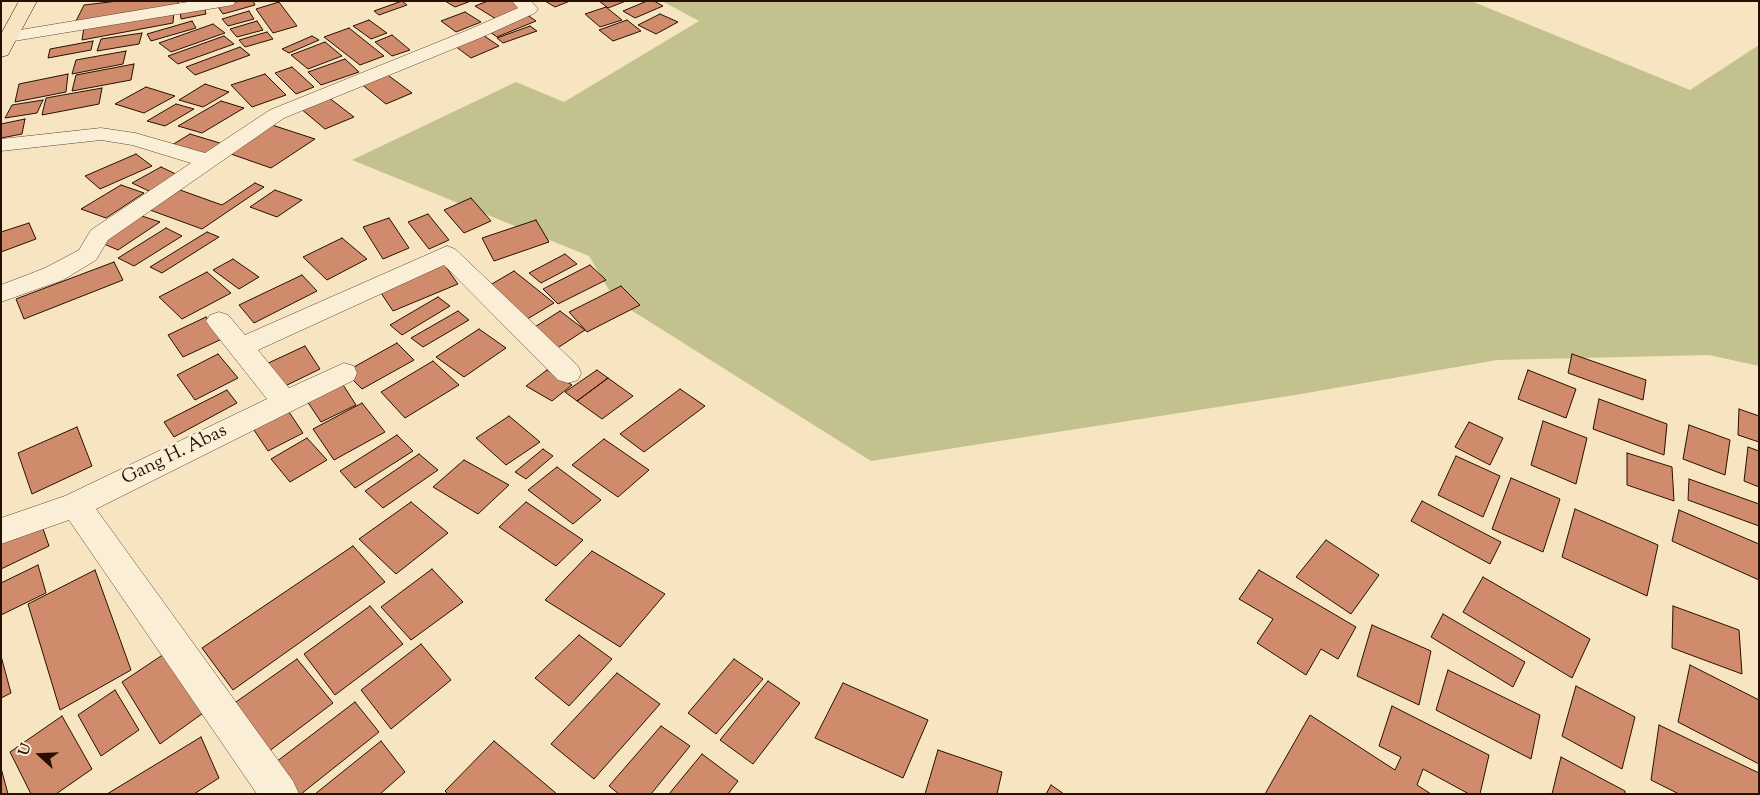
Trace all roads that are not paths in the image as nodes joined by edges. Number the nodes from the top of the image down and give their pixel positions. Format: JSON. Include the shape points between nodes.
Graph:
{"nodes":[{"id":1,"x":28,"y":1,"type":"edge"},
{"id":2,"x":227,"y":1,"type":"edge"},
{"id":3,"x":520,"y":1,"type":"edge"},
{"id":4,"x":5,"y":44,"type":"edge"},
{"id":5,"x":1,"y":145,"type":"edge"},
{"id":6,"x":207,"y":161,"type":"junction"},
{"id":7,"x":1,"y":294,"type":"edge"},
{"id":8,"x":219,"y":321,"type":"dead end"},
{"id":9,"x":241,"y":348,"type":"junction"},
{"id":10,"x":344,"y":373,"type":"dead end"},
{"id":11,"x":568,"y":373,"type":"dead end"},
{"id":12,"x":285,"y":402,"type":"junction"},
{"id":13,"x":76,"y":505,"type":"junction"},
{"id":14,"x":1,"y":531,"type":"edge"},
{"id":15,"x":280,"y":794,"type":"edge"}],
"edges":[{"from":1,"to":4,"type":"main road"},
{"from":2,"to":4,"type":"street"},
{"from":3,"to":6,"type":"street","via":[[530,9],[277,114]]},
{"from":5,"to":6,"type":"street","via":[[102,134],[134,139]]},
{"from":6,"to":7,"type":"street","via":[[99,235],[88,255],[54,274]]},
{"from":8,"to":9,"type":"street"},
{"from":9,"to":11,"type":"street","via":[[447,254]]},
{"from":9,"to":12,"type":"street"},
{"from":10,"to":12,"type":"street","name":"Gang H. Abas"},
{"from":12,"to":13,"type":"street","name":"Gang H. Abas"},
{"from":13,"to":14,"type":"street","name":"Gang H. Abas"},
{"from":13,"to":15,"type":"street"}]}
